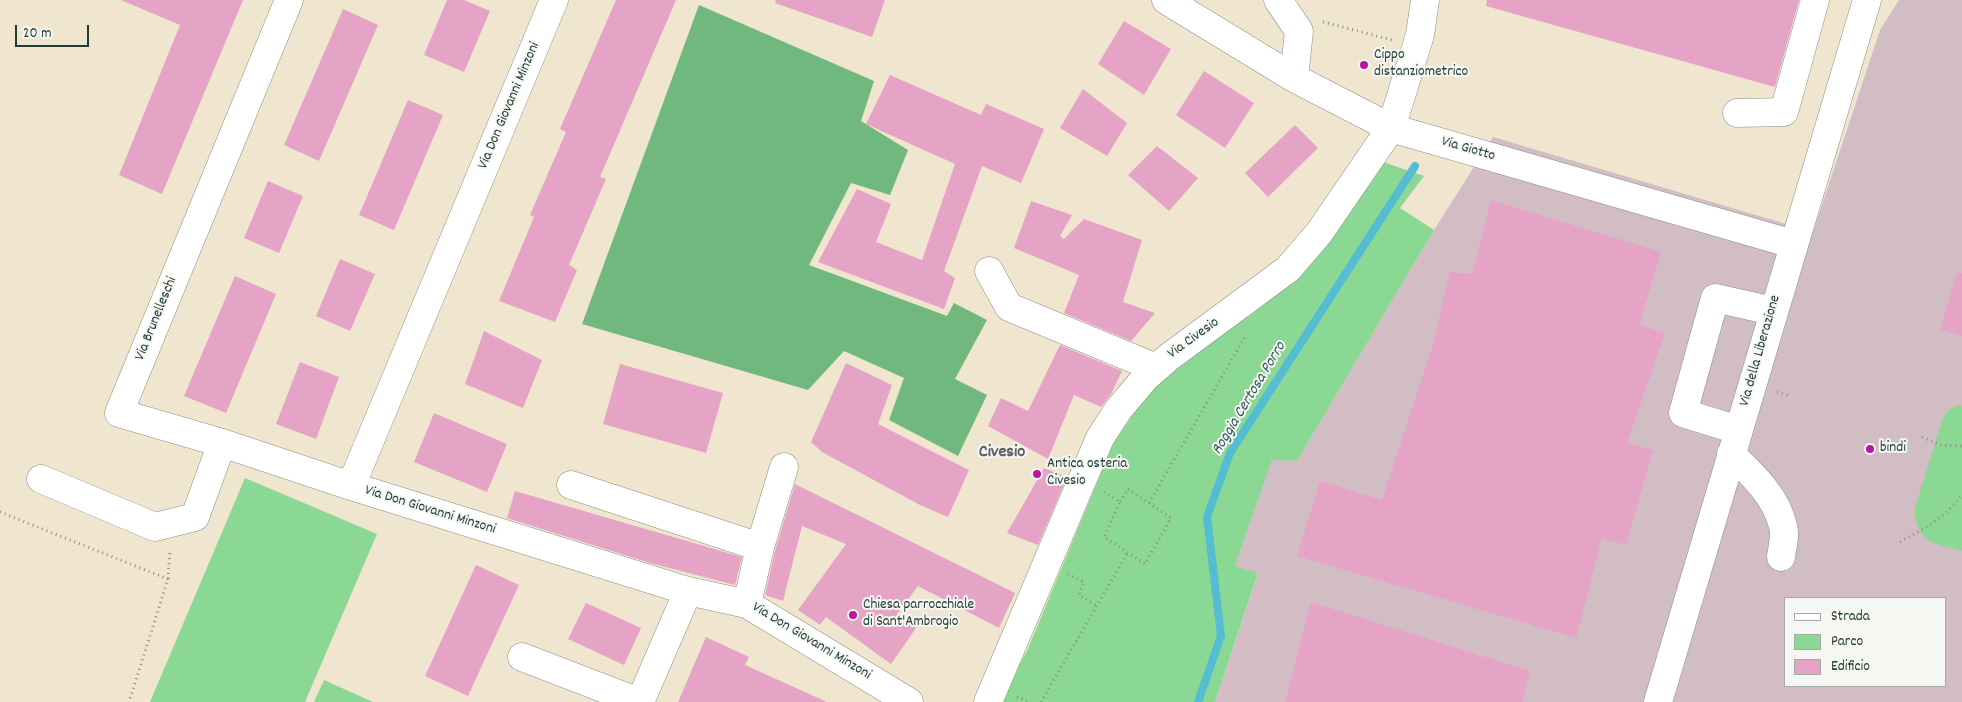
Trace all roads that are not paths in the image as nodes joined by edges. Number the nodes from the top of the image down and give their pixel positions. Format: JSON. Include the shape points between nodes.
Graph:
{"nodes":[{"id":1,"x":289,"y":0,"type":"edge"},
{"id":2,"x":554,"y":0,"type":"edge"},
{"id":3,"x":1166,"y":0,"type":"edge"},
{"id":4,"x":1425,"y":0,"type":"edge"},
{"id":5,"x":1867,"y":0,"type":"edge"},
{"id":6,"x":1282,"y":6,"type":"edge"},
{"id":7,"x":1810,"y":9,"type":"edge"},
{"id":8,"x":1294,"y":78,"type":"junction"},
{"id":9,"x":1737,"y":113,"type":"dead end"},
{"id":10,"x":1391,"y":128,"type":"junction"},
{"id":11,"x":1793,"y":244,"type":"junction"},
{"id":12,"x":989,"y":271,"type":"dead end"},
{"id":13,"x":1773,"y":311,"type":"junction"},
{"id":14,"x":1156,"y":368,"type":"junction"},
{"id":15,"x":1734,"y":442,"type":"junction"},
{"id":16,"x":222,"y":443,"type":"junction"},
{"id":17,"x":784,"y":467,"type":"dead end"},
{"id":18,"x":41,"y":478,"type":"dead end"},
{"id":19,"x":571,"y":485,"type":"dead end"},
{"id":20,"x":351,"y":486,"type":"junction"},
{"id":21,"x":760,"y":547,"type":"junction"},
{"id":22,"x":1781,"y":557,"type":"dead end"},
{"id":23,"x":688,"y":591,"type":"junction"},
{"id":24,"x":747,"y":604,"type":"junction"},
{"id":25,"x":522,"y":657,"type":"dead end"},
{"id":26,"x":639,"y":702,"type":"edge"},
{"id":27,"x":909,"y":702,"type":"edge"},
{"id":28,"x":988,"y":702,"type":"edge"},
{"id":29,"x":1658,"y":702,"type":"edge"}],
"edges":[{"from":1,"to":16,"type":"street","name":"Via Brunelleschi","via":[[118,413]]},
{"from":2,"to":20,"type":"street","name":"Via Don Giovanni Minzoni"},
{"from":3,"to":8,"type":"street","name":"Via Giotto"},
{"from":4,"to":10,"type":"street","name":"Via Civesio","via":[[1417,46]]},
{"from":5,"to":11,"type":"street","name":"Via della Liberazione"},
{"from":6,"to":8,"type":"street","via":[[1299,31]]},
{"from":7,"to":9,"type":"street","via":[[1784,112]]},
{"from":8,"to":10,"type":"street","name":"Via Giotto"},
{"from":10,"to":11,"type":"street","name":"Via Giotto"},
{"from":10,"to":14,"type":"street","name":"Via Civesio","via":[[1319,233],[1288,269]]},
{"from":11,"to":13,"type":"street","name":"Via della Liberazione"},
{"from":12,"to":14,"type":"street","via":[[1009,307]]},
{"from":13,"to":15,"type":"street","name":"Via della Liberazione"},
{"from":13,"to":15,"type":"street","via":[[1715,298],[1683,413]]},
{"from":14,"to":28,"type":"street","name":"Via Civesio","via":[[1113,417],[1100,438]]},
{"from":15,"to":22,"type":"street","via":[[1750,471],[1771,498],[1784,527]]},
{"from":15,"to":29,"type":"street","name":"Via della Liberazione"},
{"from":16,"to":18,"type":"street","via":[[195,517],[155,527]]},
{"from":16,"to":20,"type":"street","name":"Via Brunelleschi"},
{"from":17,"to":21,"type":"street"},
{"from":19,"to":21,"type":"street"},
{"from":20,"to":23,"type":"street","name":"Via Don Giovanni Minzoni"},
{"from":21,"to":24,"type":"street"},
{"from":23,"to":24,"type":"street","name":"Via Don Giovanni Minzoni"},
{"from":23,"to":26,"type":"street"},
{"from":24,"to":27,"type":"street","name":"Via Don Giovanni Minzoni"},
{"from":25,"to":26,"type":"street"}]}
